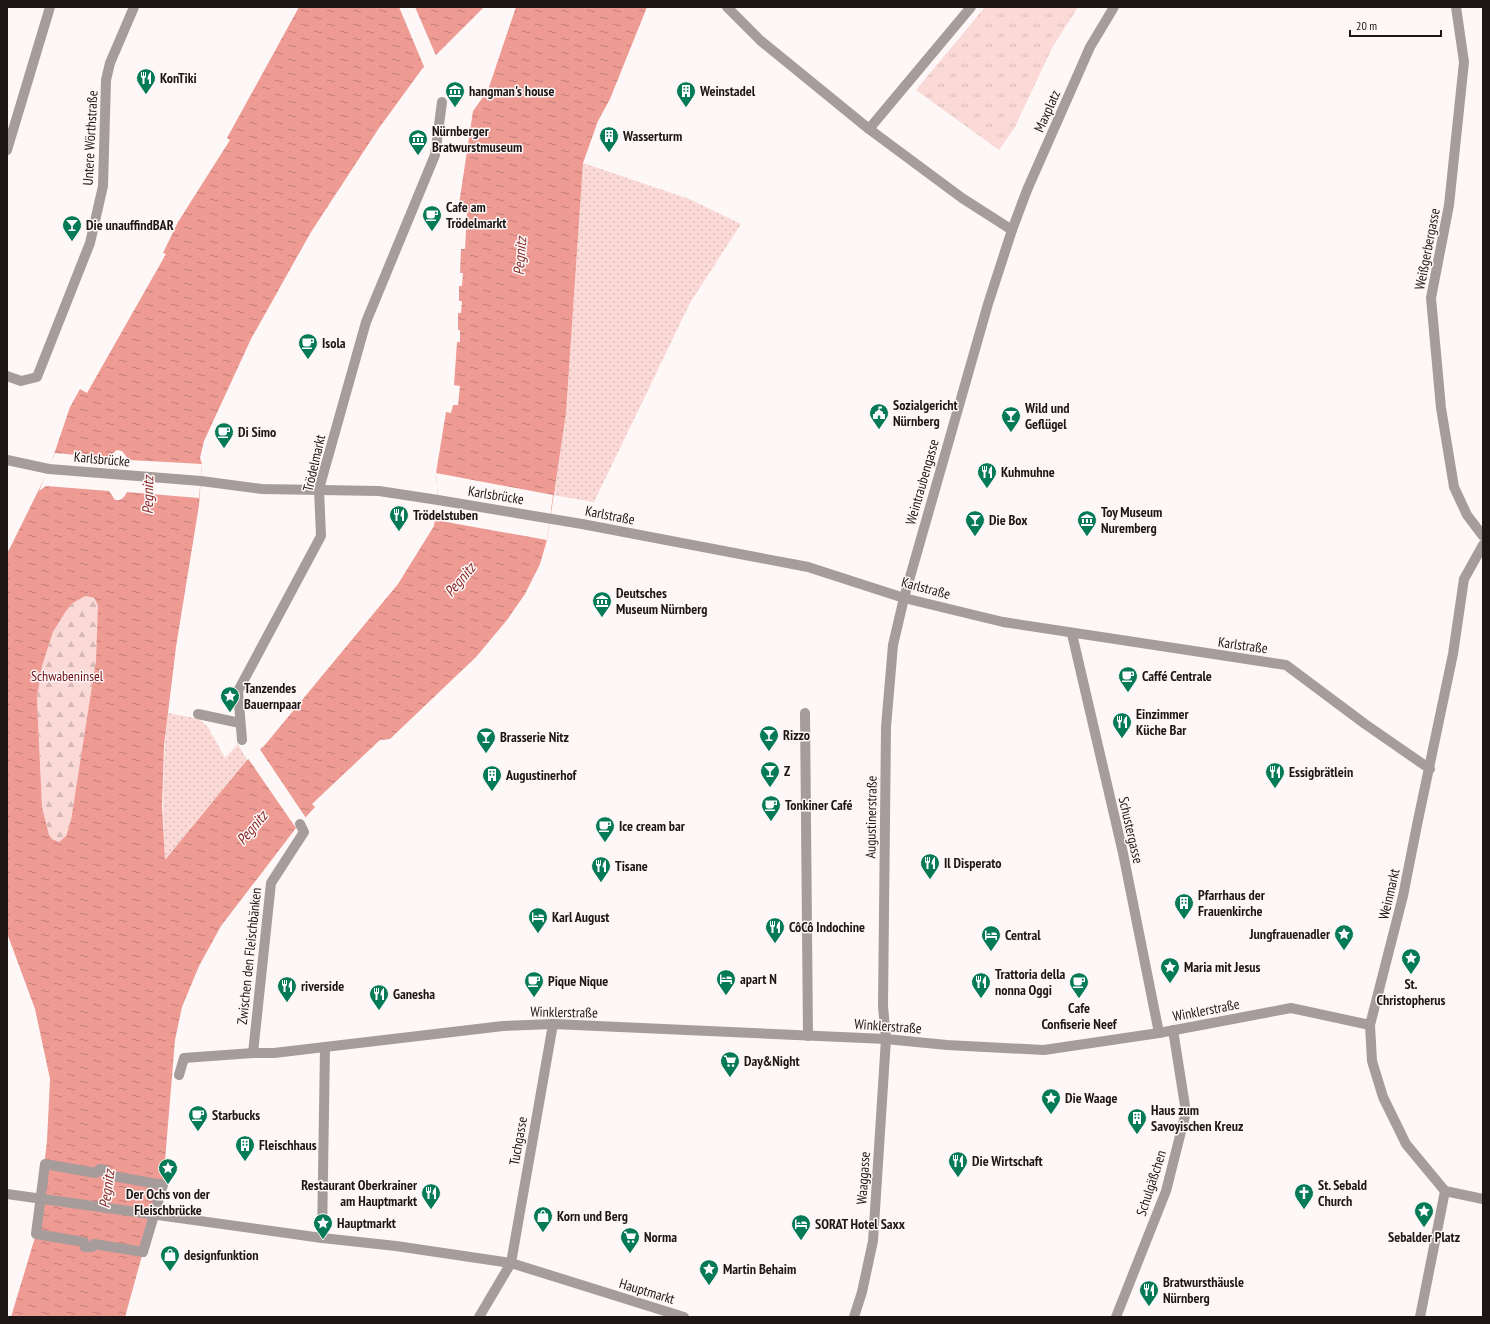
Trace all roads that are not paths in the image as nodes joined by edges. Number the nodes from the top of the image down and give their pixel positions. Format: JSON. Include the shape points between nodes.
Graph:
{"nodes":[{"id":1,"x":50,"y":7,"type":"edge"},
{"id":2,"x":727,"y":7,"type":"edge"},
{"id":3,"x":971,"y":7,"type":"edge"},
{"id":4,"x":1114,"y":7,"type":"edge"},
{"id":5,"x":1456,"y":7,"type":"edge"},
{"id":6,"x":132,"y":11,"type":"edge"},
{"id":7,"x":442,"y":102,"type":"dead end"},
{"id":8,"x":869,"y":129,"type":"junction"},
{"id":9,"x":7,"y":150,"type":"edge"},
{"id":10,"x":1012,"y":230,"type":"junction"},
{"id":11,"x":988,"y":304,"type":"joint"},
{"id":12,"x":7,"y":376,"type":"edge"},
{"id":13,"x":7,"y":460,"type":"edge"},
{"id":14,"x":319,"y":489,"type":"junction"},
{"id":15,"x":550,"y":518,"type":"joint"},
{"id":16,"x":1483,"y":536,"type":"edge"},
{"id":17,"x":1483,"y":545,"type":"edge"},
{"id":18,"x":904,"y":598,"type":"junction"},
{"id":19,"x":1072,"y":634,"type":"junction"},
{"id":20,"x":805,"y":713,"type":"dead end"},
{"id":21,"x":198,"y":714,"type":"dead end"},
{"id":22,"x":240,"y":723,"type":"junction"},
{"id":23,"x":242,"y":740,"type":"dead end"},
{"id":24,"x":1430,"y":769,"type":"junction"},
{"id":25,"x":300,"y":824,"type":"dead end"},
{"id":26,"x":553,"y":1024,"type":"junction"},
{"id":27,"x":1370,"y":1025,"type":"junction"},
{"id":28,"x":1173,"y":1030,"type":"junction"},
{"id":29,"x":1159,"y":1033,"type":"junction"},
{"id":30,"x":808,"y":1036,"type":"junction"},
{"id":31,"x":886,"y":1039,"type":"junction"},
{"id":32,"x":325,"y":1048,"type":"junction"},
{"id":33,"x":253,"y":1053,"type":"junction"},
{"id":34,"x":179,"y":1075,"type":"dead end"},
{"id":35,"x":1445,"y":1191,"type":"junction"},
{"id":36,"x":7,"y":1194,"type":"edge"},
{"id":37,"x":41,"y":1198,"type":"junction"},
{"id":38,"x":1483,"y":1200,"type":"edge"},
{"id":39,"x":154,"y":1215,"type":"junction"},
{"id":40,"x":322,"y":1238,"type":"junction"},
{"id":41,"x":510,"y":1263,"type":"junction"},
{"id":42,"x":479,"y":1317,"type":"edge"},
{"id":43,"x":684,"y":1317,"type":"edge"},
{"id":44,"x":854,"y":1317,"type":"edge"},
{"id":45,"x":1116,"y":1317,"type":"edge"},
{"id":46,"x":1420,"y":1317,"type":"edge"}],
"edges":[{"from":1,"to":9,"type":"street"},
{"from":2,"to":8,"type":"street","via":[[761,41]]},
{"from":3,"to":8,"type":"street"},
{"from":4,"to":10,"type":"street","name":"Maxplatz","via":[[1090,47]]},
{"from":5,"to":16,"type":"street","name":"Weißgerbergasse","via":[[1464,62],[1449,205],[1431,298],[1441,408],[1454,487],[1467,515]]},
{"from":6,"to":12,"type":"street","name":"Untere Wörthstraße","via":[[110,63],[106,80],[103,186],[90,243],[37,377],[21,381]]},
{"from":7,"to":14,"type":"street","name":"Trödelmarkt","via":[[435,155],[366,322]]},
{"from":8,"to":10,"type":"street","via":[[962,198]]},
{"from":10,"to":11,"type":"street","name":"Maxplatz"},
{"from":11,"to":18,"type":"street","name":"Weintraubengasse"},
{"from":13,"to":14,"type":"street","name":"Karlsbrücke","via":[[49,469],[200,481],[262,489]]},
{"from":14,"to":15,"type":"street","name":"Karlsbrücke","via":[[379,491]]},
{"from":14,"to":22,"type":"street","name":"Trödelmarkt","via":[[321,536],[238,691]]},
{"from":15,"to":18,"type":"street","name":"Karlstraße","via":[[808,567]]},
{"from":17,"to":24,"type":"street","name":"Weinmarkt","via":[[1464,580],[1453,654]]},
{"from":18,"to":19,"type":"street","name":"Karlstraße","via":[[1003,622]]},
{"from":18,"to":31,"type":"street","name":"Augustinerstraße","via":[[893,645],[886,727],[883,1006]]},
{"from":19,"to":24,"type":"street","name":"Karlstraße","via":[[1286,665]]},
{"from":19,"to":29,"type":"street","name":"Schustergasse","via":[[1123,853]]},
{"from":20,"to":30,"type":"street"},
{"from":21,"to":22,"type":"street"},
{"from":22,"to":23,"type":"street","name":"Trödelmarkt"},
{"from":24,"to":27,"type":"street","name":"Weinmarkt","via":[[1404,896]]},
{"from":25,"to":33,"type":"street","name":"Zwischen den Fleischbänken","via":[[304,832],[271,883]]},
{"from":26,"to":30,"type":"street","name":"Winklerstraße"},
{"from":26,"to":32,"type":"street","name":"Winklerstraße","via":[[503,1026]]},
{"from":26,"to":41,"type":"street","name":"Tuchgasse"},
{"from":27,"to":28,"type":"street","name":"Winklerstraße","via":[[1291,1008]]},
{"from":27,"to":35,"type":"street","via":[[1372,1061],[1382,1097],[1406,1144]]},
{"from":28,"to":29,"type":"street","name":"Winklerstraße"},
{"from":28,"to":45,"type":"street","name":"Schulgäßchen","via":[[1186,1112],[1166,1191]]},
{"from":29,"to":31,"type":"street","name":"Winklerstraße","via":[[1044,1050]]},
{"from":30,"to":31,"type":"street","name":"Winklerstraße"},
{"from":31,"to":44,"type":"street","name":"Waaggasse","via":[[873,1241]]},
{"from":32,"to":33,"type":"street","name":"Winklerstraße"},
{"from":32,"to":40,"type":"street"},
{"from":33,"to":34,"type":"street","via":[[184,1058]]},
{"from":35,"to":38,"type":"street"},
{"from":35,"to":46,"type":"street"},
{"from":36,"to":37,"type":"street","name":"Hauptmarkt"},
{"from":37,"to":39,"type":"street","name":"Hauptmarkt"},
{"from":37,"to":39,"type":"street","via":[[36,1234],[84,1242],[86,1247],[92,1248],[94,1244],[143,1252]]},
{"from":37,"to":39,"type":"street","via":[[45,1164],[96,1173],[100,1169],[105,1170],[107,1175],[163,1185]]},
{"from":39,"to":40,"type":"street","name":"Hauptmarkt"},
{"from":40,"to":41,"type":"street","name":"Hauptmarkt"},
{"from":41,"to":42,"type":"street"},
{"from":41,"to":43,"type":"street","name":"Hauptmarkt"}]}
